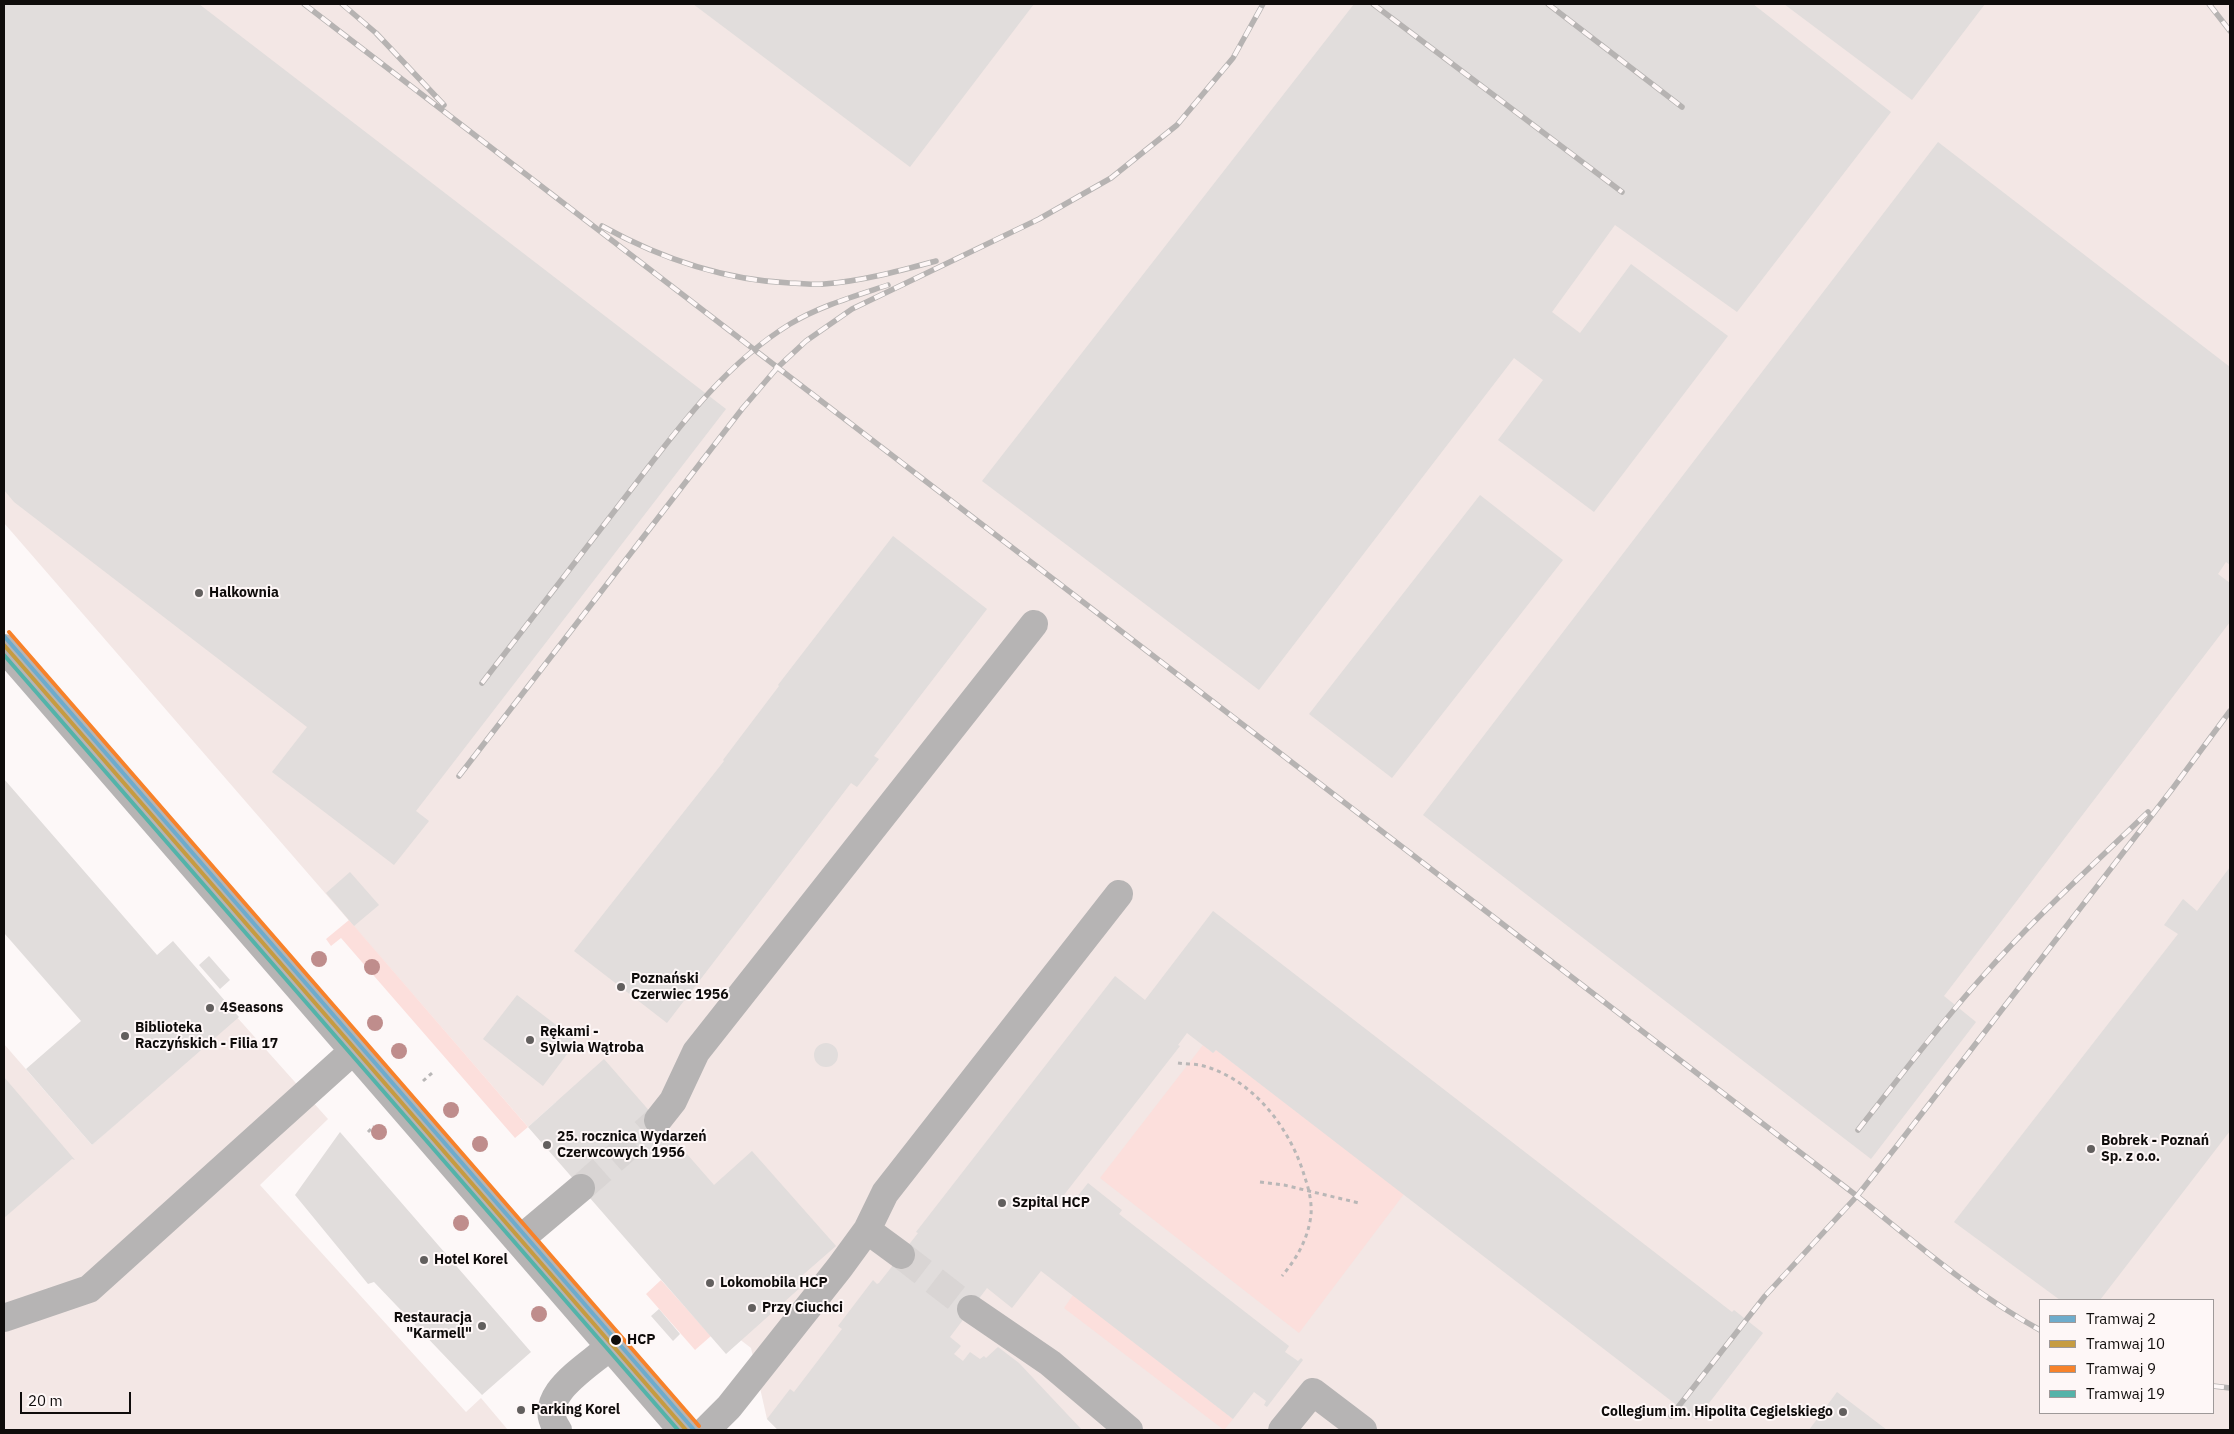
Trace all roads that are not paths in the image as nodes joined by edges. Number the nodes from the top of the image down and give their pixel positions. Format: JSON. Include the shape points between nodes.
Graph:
{"nodes":[{"id":1,"x":1034,"y":624,"type":"dead end"},
{"id":2,"x":4,"y":648,"type":"edge"},
{"id":3,"x":1120,"y":894,"type":"dead end"},
{"id":4,"x":353,"y":1051,"type":"junction"},
{"id":5,"x":658,"y":1120,"type":"tunnel mouth"},
{"id":6,"x":581,"y":1188,"type":"tunnel mouth"},
{"id":7,"x":867,"y":1230,"type":"junction"},
{"id":8,"x":518,"y":1241,"type":"junction"},
{"id":9,"x":901,"y":1255,"type":"tunnel mouth"},
{"id":10,"x":971,"y":1309,"type":"tunnel mouth"},
{"id":11,"x":4,"y":1318,"type":"edge"},
{"id":12,"x":602,"y":1353,"type":"junction"},
{"id":13,"x":558,"y":1430,"type":"edge"},
{"id":14,"x":682,"y":1430,"type":"edge"},
{"id":15,"x":706,"y":1430,"type":"edge"},
{"id":16,"x":1129,"y":1430,"type":"edge"},
{"id":17,"x":1282,"y":1430,"type":"edge"},
{"id":18,"x":1363,"y":1430,"type":"edge"}],
"edges":[{"from":1,"to":5,"type":"street","via":[[696,1052],[674,1101]]},
{"from":2,"to":4,"type":"street"},
{"from":3,"to":7,"type":"street","via":[[885,1194]]},
{"from":4,"to":8,"type":"street"},
{"from":4,"to":11,"type":"street","via":[[89,1289]]},
{"from":6,"to":8,"type":"street"},
{"from":7,"to":9,"type":"street"},
{"from":7,"to":15,"type":"street","via":[[729,1407]]},
{"from":8,"to":12,"type":"street"},
{"from":10,"to":16,"type":"street","via":[[1050,1363]]},
{"from":12,"to":13,"type":"street","via":[[562,1388],[553,1401],[550,1415]]},
{"from":12,"to":14,"type":"street"},
{"from":17,"to":18,"type":"street","via":[[1313,1392]]}]}
